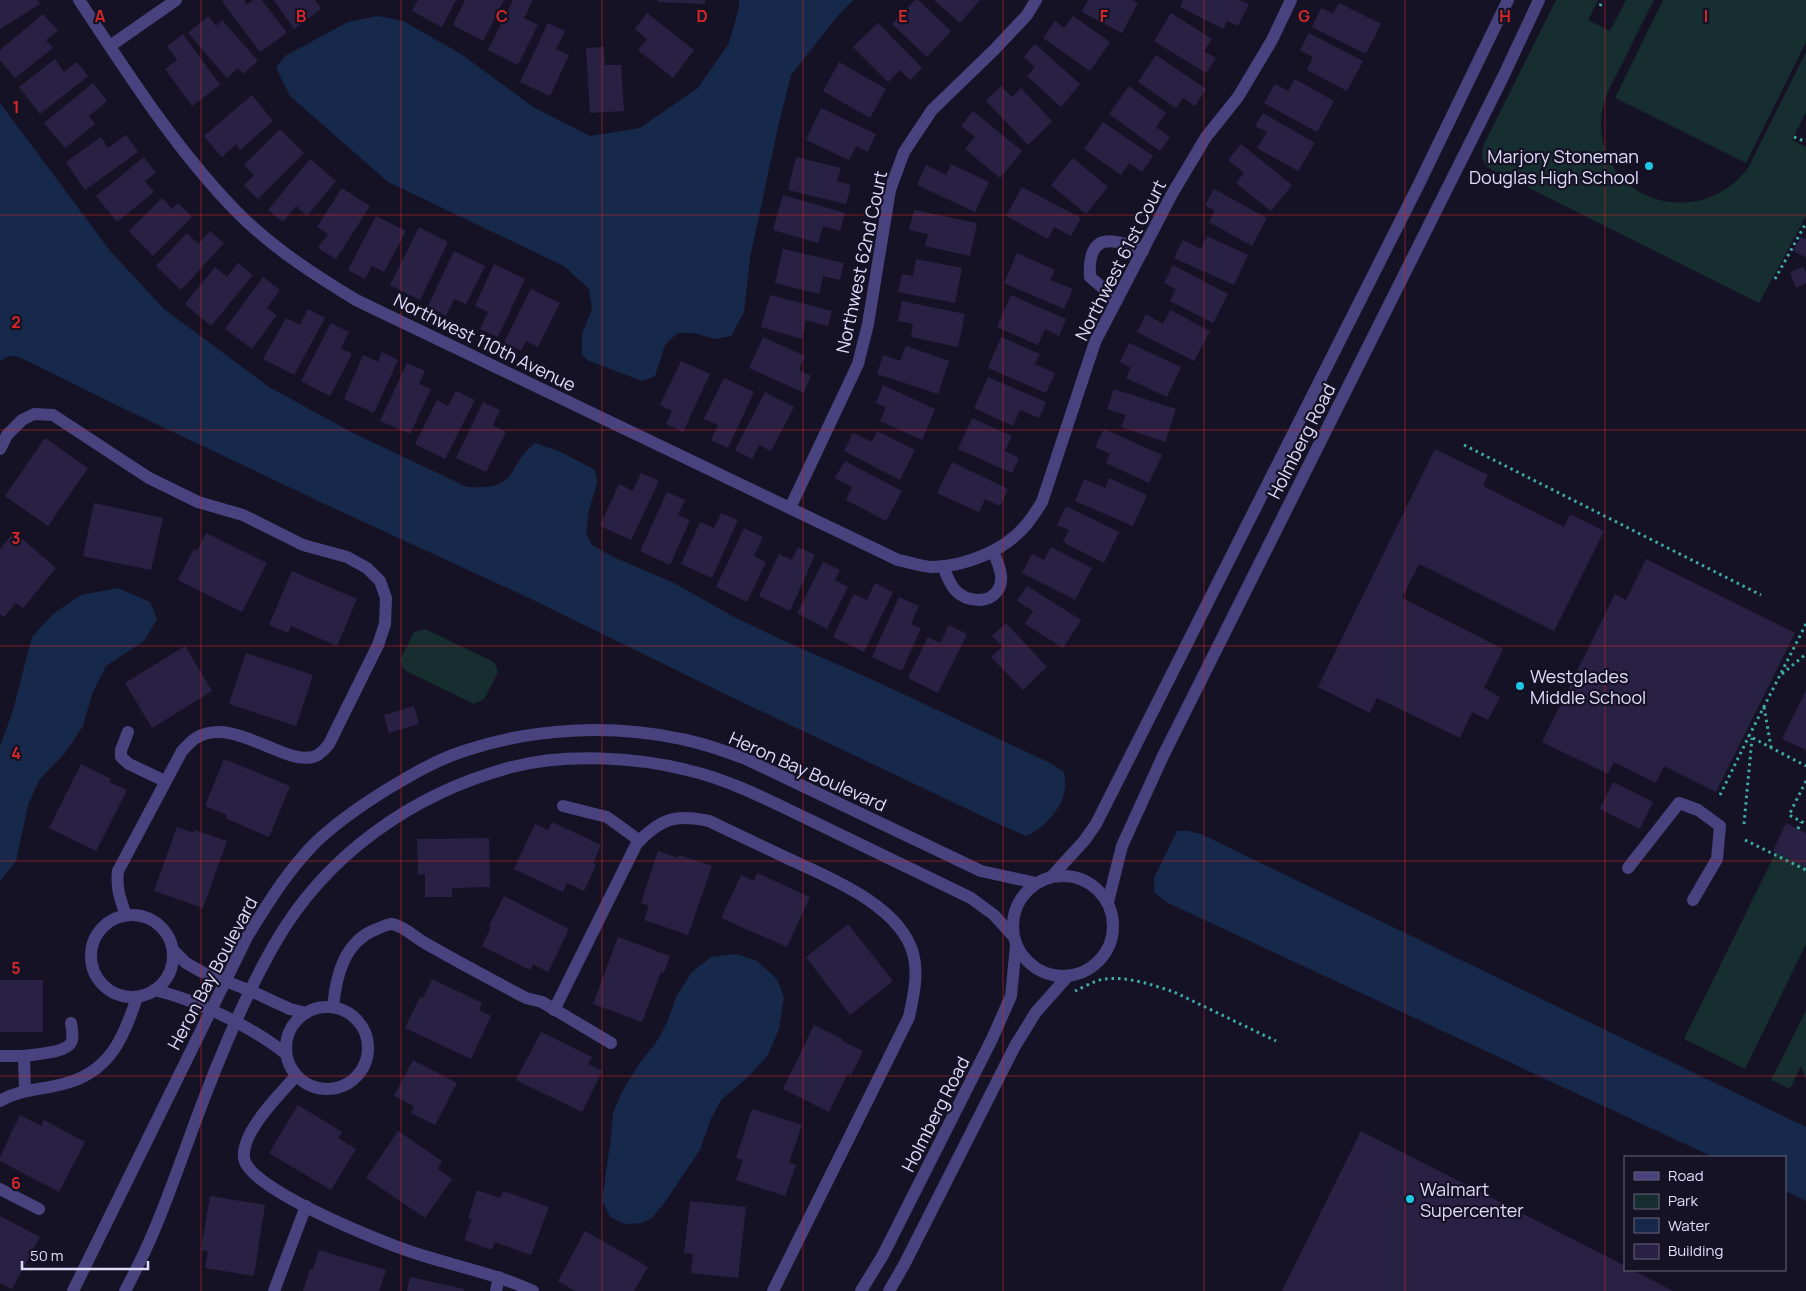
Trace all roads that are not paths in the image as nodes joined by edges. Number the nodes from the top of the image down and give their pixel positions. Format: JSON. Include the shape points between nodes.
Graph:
{"nodes":[{"id":1,"x":79,"y":0,"type":"edge"},
{"id":2,"x":176,"y":0,"type":"edge"},
{"id":3,"x":1036,"y":0,"type":"edge"},
{"id":4,"x":1291,"y":0,"type":"edge"},
{"id":5,"x":1508,"y":0,"type":"edge"},
{"id":6,"x":1539,"y":0,"type":"edge"},
{"id":7,"x":110,"y":46,"type":"junction"},
{"id":8,"x":1143,"y":251,"type":"junction"},
{"id":9,"x":1117,"y":300,"type":"junction"},
{"id":10,"x":0,"y":449,"type":"edge"},
{"id":11,"x":790,"y":508,"type":"junction"},
{"id":12,"x":993,"y":551,"type":"junction"},
{"id":13,"x":977,"y":558,"type":"joint"},
{"id":14,"x":943,"y":566,"type":"junction"},
{"id":15,"x":128,"y":732,"type":"dead end"},
{"id":16,"x":165,"y":781,"type":"junction"},
{"id":17,"x":563,"y":806,"type":"dead end"},
{"id":18,"x":640,"y":841,"type":"junction"},
{"id":19,"x":1628,"y":868,"type":"dead end"},
{"id":20,"x":1052,"y":876,"type":"junction"},
{"id":21,"x":1036,"y":883,"type":"junction"},
{"id":22,"x":1693,"y":900,"type":"dead end"},
{"id":23,"x":1108,"y":902,"type":"junction"},
{"id":24,"x":126,"y":915,"type":"junction"},
{"id":25,"x":1015,"y":940,"type":"junction"},
{"id":26,"x":173,"y":950,"type":"junction"},
{"id":27,"x":1068,"y":976,"type":"junction"},
{"id":28,"x":224,"y":981,"type":"junction"},
{"id":29,"x":154,"y":990,"type":"junction"},
{"id":30,"x":251,"y":991,"type":"junction"},
{"id":31,"x":137,"y":997,"type":"junction"},
{"id":32,"x":334,"y":1008,"type":"junction"},
{"id":33,"x":210,"y":1010,"type":"junction"},
{"id":34,"x":554,"y":1010,"type":"junction"},
{"id":35,"x":306,"y":1013,"type":"junction"},
{"id":36,"x":70,"y":1023,"type":"dead end"},
{"id":37,"x":236,"y":1023,"type":"junction"},
{"id":38,"x":611,"y":1043,"type":"dead end"},
{"id":39,"x":286,"y":1054,"type":"junction"},
{"id":40,"x":0,"y":1056,"type":"edge"},
{"id":41,"x":24,"y":1056,"type":"junction"},
{"id":42,"x":296,"y":1076,"type":"junction"},
{"id":43,"x":25,"y":1090,"type":"junction"},
{"id":44,"x":0,"y":1101,"type":"edge"},
{"id":45,"x":0,"y":1189,"type":"edge"},
{"id":46,"x":306,"y":1206,"type":"junction"},
{"id":47,"x":39,"y":1209,"type":"dead end"},
{"id":48,"x":499,"y":1277,"type":"junction"},
{"id":49,"x":73,"y":1291,"type":"edge"},
{"id":50,"x":126,"y":1291,"type":"edge"},
{"id":51,"x":274,"y":1291,"type":"edge"},
{"id":52,"x":496,"y":1291,"type":"edge"},
{"id":53,"x":533,"y":1291,"type":"edge"},
{"id":54,"x":774,"y":1291,"type":"edge"},
{"id":55,"x":861,"y":1291,"type":"edge"},
{"id":56,"x":889,"y":1291,"type":"edge"}],
"edges":[{"from":1,"to":7,"type":"street","name":"Northwest 110th Avenue"},
{"from":2,"to":7,"type":"street"},
{"from":3,"to":11,"type":"street","name":"Northwest 62nd Court","via":[[994,50],[932,110],[904,152],[890,190],[868,324],[858,364]]},
{"from":4,"to":8,"type":"street","name":"Northwest 61st Court","via":[[1272,40],[1238,97],[1206,137],[1172,194]]},
{"from":5,"to":20,"type":"street","name":"Holmberg Road","via":[[1418,186],[1096,824]]},
{"from":6,"to":23,"type":"street","name":"Holmberg Road","via":[[1163,756],[1122,846]]},
{"from":7,"to":11,"type":"street","name":"Northwest 110th Avenue","via":[[181,147],[235,210],[279,249],[320,278],[356,300]]},
{"from":8,"to":9,"type":"street","name":"Northwest 61st Court"},
{"from":8,"to":9,"type":"street","via":[[1124,242],[1107,241],[1094,251],[1090,277]]},
{"from":9,"to":12,"type":"street","name":"Northwest 61st Court","via":[[1095,342],[1042,502],[1010,541]]},
{"from":10,"to":16,"type":"street","via":[[7,435],[22,420],[34,414],[53,415],[149,478],[198,502],[243,515],[303,545],[347,557],[367,568],[380,581],[386,598],[385,624],[378,645],[329,744],[317,755],[302,758],[232,733],[214,731],[196,738],[182,751]]},
{"from":11,"to":14,"type":"street","name":"Northwest 110th Avenue","via":[[898,560],[931,567]]},
{"from":12,"to":13,"type":"street","name":"Northwest 61st Court"},
{"from":12,"to":14,"type":"street","via":[[1001,578],[995,594],[987,599],[979,601],[962,596],[955,590]]},
{"from":13,"to":14,"type":"street","name":"Northwest 110th Avenue"},
{"from":15,"to":16,"type":"street","via":[[120,750],[121,757]]},
{"from":16,"to":24,"type":"street","via":[[118,871],[118,894]]},
{"from":17,"to":18,"type":"street","via":[[607,817]]},
{"from":18,"to":34,"type":"street"},
{"from":18,"to":54,"type":"street","via":[[653,828],[672,819],[689,817],[709,821],[851,888],[892,920],[907,938],[913,953],[916,977],[908,1018]]},
{"from":19,"to":22,"type":"street","via":[[1680,803],[1698,810],[1720,826],[1717,859]]},
{"from":20,"to":21,"type":"street"},
{"from":20,"to":23,"type":"street","via":[[1084,880],[1098,889]]},
{"from":21,"to":25,"type":"street","via":[[1017,906],[1012,923]]},
{"from":21,"to":28,"type":"street","name":"Heron Bay Boulevard","via":[[981,871],[719,749],[647,733],[580,731],[531,734],[463,751],[416,771],[364,804],[317,842],[279,886],[247,936]]},
{"from":23,"to":27,"type":"street","via":[[1113,934],[1107,950],[1084,972]]},
{"from":24,"to":26,"type":"street","via":[[152,919],[162,927]]},
{"from":24,"to":31,"type":"street","via":[[114,918],[95,936],[90,961],[94,974],[112,992]]},
{"from":25,"to":27,"type":"street","via":[[1027,961],[1043,972]]},
{"from":25,"to":30,"type":"street","via":[[994,915],[971,898],[737,786],[655,762],[563,759],[515,766],[470,780],[422,801],[384,825],[341,859],[304,899],[274,945]]},
{"from":25,"to":55,"type":"street","name":"Holmberg Road","via":[[1011,996],[883,1256]]},
{"from":26,"to":28,"type":"street","via":[[186,963]]},
{"from":26,"to":29,"type":"street","via":[[168,975]]},
{"from":27,"to":56,"type":"street","via":[[1036,1012],[1015,1046]]},
{"from":28,"to":30,"type":"street"},
{"from":28,"to":33,"type":"street","name":"Heron Bay Boulevard"},
{"from":29,"to":31,"type":"street"},
{"from":29,"to":33,"type":"street"},
{"from":30,"to":35,"type":"street"},
{"from":30,"to":37,"type":"street"},
{"from":31,"to":43,"type":"street","via":[[108,1060],[88,1076]]},
{"from":32,"to":34,"type":"street","via":[[336,984],[350,949],[370,931],[390,924]]},
{"from":32,"to":35,"type":"street","via":[[319,1008]]},
{"from":32,"to":42,"type":"street","via":[[347,1012],[366,1033],[366,1062],[348,1084],[335,1089],[321,1090]]},
{"from":33,"to":37,"type":"street"},
{"from":33,"to":49,"type":"street","name":"Heron Bay Boulevard"},
{"from":34,"to":38,"type":"street"},
{"from":35,"to":39,"type":"street","via":[[290,1030]]},
{"from":36,"to":41,"type":"street","via":[[71,1043],[62,1050]]},
{"from":37,"to":39,"type":"street"},
{"from":37,"to":50,"type":"street","via":[[153,1234]]},
{"from":39,"to":42,"type":"street"},
{"from":40,"to":41,"type":"street"},
{"from":41,"to":43,"type":"street"},
{"from":42,"to":46,"type":"street","via":[[262,1114],[245,1147],[244,1159],[249,1170],[265,1184]]},
{"from":43,"to":44,"type":"street"},
{"from":45,"to":47,"type":"street"},
{"from":46,"to":48,"type":"street","via":[[407,1251]]},
{"from":46,"to":51,"type":"street"},
{"from":48,"to":52,"type":"street"},
{"from":48,"to":53,"type":"street"}]}
